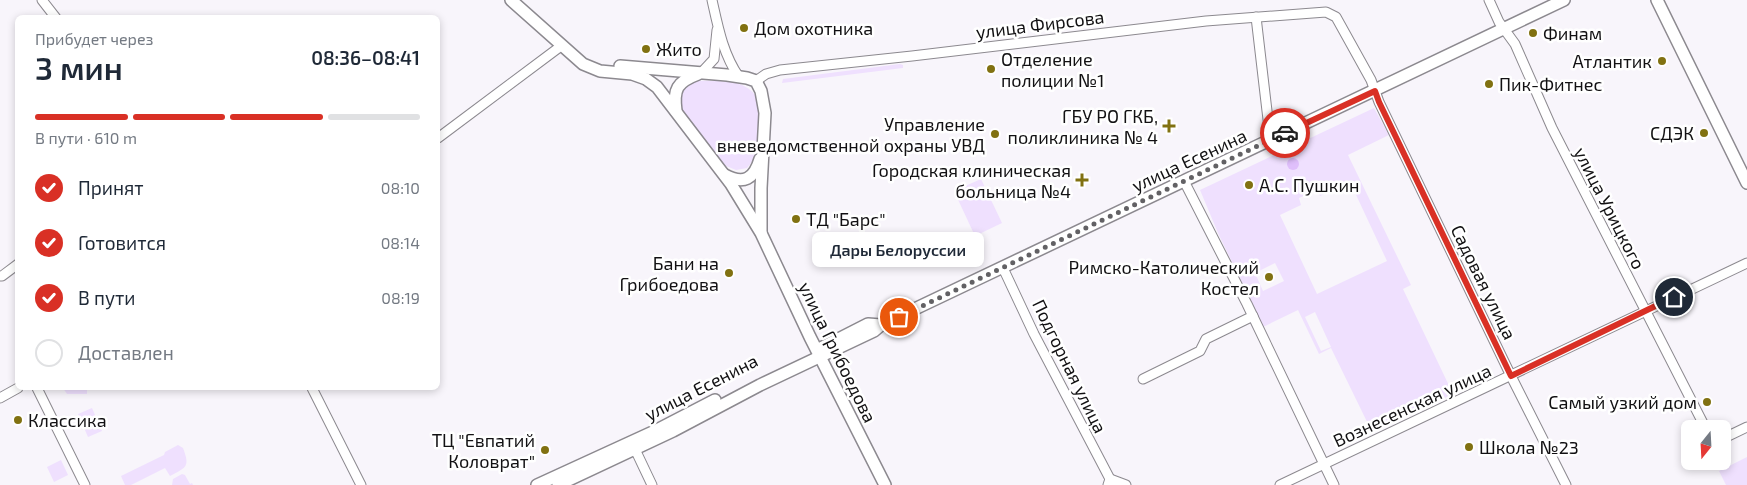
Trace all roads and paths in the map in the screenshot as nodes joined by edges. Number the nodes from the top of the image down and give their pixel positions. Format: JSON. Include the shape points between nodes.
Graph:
{"nodes":[{"id":1,"x":42,"y":0,"type":"edge"},
{"id":2,"x":511,"y":0,"type":"edge"},
{"id":3,"x":712,"y":0,"type":"edge"},
{"id":4,"x":1489,"y":0,"type":"edge"},
{"id":5,"x":1564,"y":0,"type":"edge"},
{"id":6,"x":1657,"y":0,"type":"edge"},
{"id":7,"x":1666,"y":0,"type":"edge"},
{"id":8,"x":54,"y":15,"type":"edge"},
{"id":9,"x":1256,"y":17,"type":"junction"},
{"id":10,"x":718,"y":27,"type":"junction"},
{"id":11,"x":1503,"y":29,"type":"junction"},
{"id":12,"x":564,"y":49,"type":"junction"},
{"id":13,"x":701,"y":73,"type":"junction"},
{"id":14,"x":739,"y":77,"type":"junction"},
{"id":15,"x":756,"y":81,"type":"junction"},
{"id":16,"x":1375,"y":91,"type":"junction"},
{"id":17,"x":676,"y":112,"type":"junction"},
{"id":18,"x":440,"y":137,"type":"edge"},
{"id":19,"x":1274,"y":138,"type":"junction"},
{"id":20,"x":763,"y":150,"type":"junction"},
{"id":21,"x":1747,"y":169,"type":"edge"},
{"id":22,"x":732,"y":180,"type":"junction"},
{"id":23,"x":1184,"y":181,"type":"junction"},
{"id":24,"x":1747,"y":183,"type":"edge"},
{"id":25,"x":761,"y":188,"type":"junction"},
{"id":26,"x":761,"y":233,"type":"junction"},
{"id":27,"x":1747,"y":263,"type":"edge"},
{"id":28,"x":15,"y":266,"type":"edge"},
{"id":29,"x":1003,"y":268,"type":"junction"},
{"id":30,"x":0,"y":276,"type":"edge"},
{"id":31,"x":1644,"y":311,"type":"junction"},
{"id":32,"x":1252,"y":316,"type":"junction"},
{"id":33,"x":819,"y":353,"type":"junction"},
{"id":34,"x":1511,"y":376,"type":"junction"},
{"id":35,"x":1143,"y":379,"type":"dead end"},
{"id":36,"x":15,"y":390,"type":"edge"},
{"id":37,"x":38,"y":390,"type":"edge"},
{"id":38,"x":313,"y":390,"type":"edge"},
{"id":39,"x":0,"y":398,"type":"edge"},
{"id":40,"x":1701,"y":420,"type":"edge"},
{"id":41,"x":1747,"y":427,"type":"edge"},
{"id":42,"x":1731,"y":435,"type":"edge"},
{"id":43,"x":633,"y":445,"type":"junction"},
{"id":44,"x":1323,"y":464,"type":"junction"},
{"id":45,"x":1109,"y":482,"type":"edge"},
{"id":46,"x":85,"y":485,"type":"edge"},
{"id":47,"x":361,"y":485,"type":"edge"},
{"id":48,"x":537,"y":485,"type":"edge"},
{"id":49,"x":558,"y":485,"type":"edge"},
{"id":50,"x":652,"y":485,"type":"edge"},
{"id":51,"x":885,"y":485,"type":"edge"},
{"id":52,"x":1126,"y":485,"type":"edge"},
{"id":53,"x":1280,"y":485,"type":"edge"},
{"id":54,"x":1334,"y":485,"type":"edge"},
{"id":55,"x":1566,"y":485,"type":"edge"}],
"edges":[{"from":1,"to":8,"type":"street"},
{"from":2,"to":12,"type":"main road"},
{"from":3,"to":10,"type":"street"},
{"from":4,"to":11,"type":"street","name":"улица Урицкого"},
{"from":5,"to":11,"type":"main road","name":"улица Есенина"},
{"from":6,"to":24,"type":"main road"},
{"from":7,"to":21,"type":"main road"},
{"from":9,"to":15,"type":"street","name":"улица Фирсова","via":[[780,70]]},
{"from":9,"to":16,"type":"street","name":"улица Фирсова","via":[[1326,12],[1336,17]]},
{"from":9,"to":19,"type":"street","via":[[1269,128]]},
{"from":10,"to":13,"type":"street","via":[[714,58]]},
{"from":10,"to":14,"type":"street","via":[[728,58]]},
{"from":11,"to":16,"type":"main road","name":"улица Есенина"},
{"from":11,"to":31,"type":"street","name":"улица Урицкого","via":[[1515,44],[1552,128]]},
{"from":12,"to":13,"type":"main road","via":[[605,65]]},
{"from":12,"to":17,"type":"main road","name":"улица Грибоедова","via":[[583,64],[600,71],[632,74],[646,79],[657,87]]},
{"from":12,"to":18,"type":"street"},
{"from":13,"to":14,"type":"main road"},
{"from":13,"to":17,"type":"main road","via":[[677,87],[674,97]]},
{"from":14,"to":15,"type":"main road"},
{"from":15,"to":20,"type":"main road","via":[[765,113]]},
{"from":16,"to":19,"type":"main road","name":"улица Есенина"},
{"from":16,"to":34,"type":"street","name":"Садовая улица"},
{"from":17,"to":22,"type":"main road","name":"улица Грибоедова"},
{"from":19,"to":23,"type":"main road","name":"улица Есенина"},
{"from":20,"to":22,"type":"main road","via":[[757,169],[750,176]]},
{"from":20,"to":25,"type":"main road"},
{"from":22,"to":25,"type":"main road"},
{"from":22,"to":26,"type":"main road","name":"улица Грибоедова"},
{"from":23,"to":29,"type":"main road","name":"улица Есенина"},
{"from":23,"to":32,"type":"street"},
{"from":25,"to":26,"type":"main road"},
{"from":26,"to":33,"type":"main road","name":"улица Грибоедова"},
{"from":27,"to":31,"type":"street","name":"Вознесенская улица"},
{"from":28,"to":30,"type":"street"},
{"from":29,"to":33,"type":"main road","name":"улица Есенина","via":[[874,331]]},
{"from":29,"to":45,"type":"street","name":"Подгорная улица"},
{"from":31,"to":34,"type":"street","name":"Вознесенская улица"},
{"from":31,"to":40,"type":"street","name":"улица Урицкого"},
{"from":32,"to":35,"type":"street","via":[[1206,339],[1200,351]]},
{"from":32,"to":44,"type":"street"},
{"from":33,"to":43,"type":"main road","name":"улица Есенина","via":[[673,431]]},
{"from":33,"to":51,"type":"main road","name":"улица Грибоедова"},
{"from":34,"to":44,"type":"street","name":"Вознесенская улица"},
{"from":34,"to":55,"type":"street","name":"Садовая улица"},
{"from":36,"to":39,"type":"street"},
{"from":37,"to":46,"type":"street"},
{"from":38,"to":47,"type":"street"},
{"from":41,"to":42,"type":"street"},
{"from":43,"to":48,"type":"main road","name":"улица Есенина"},
{"from":43,"to":49,"type":"main road","name":"улица Есенина"},
{"from":43,"to":50,"type":"street"},
{"from":44,"to":53,"type":"street","name":"Вознесенская улица"},
{"from":44,"to":54,"type":"street"},
{"from":45,"to":52,"type":"street"}]}
